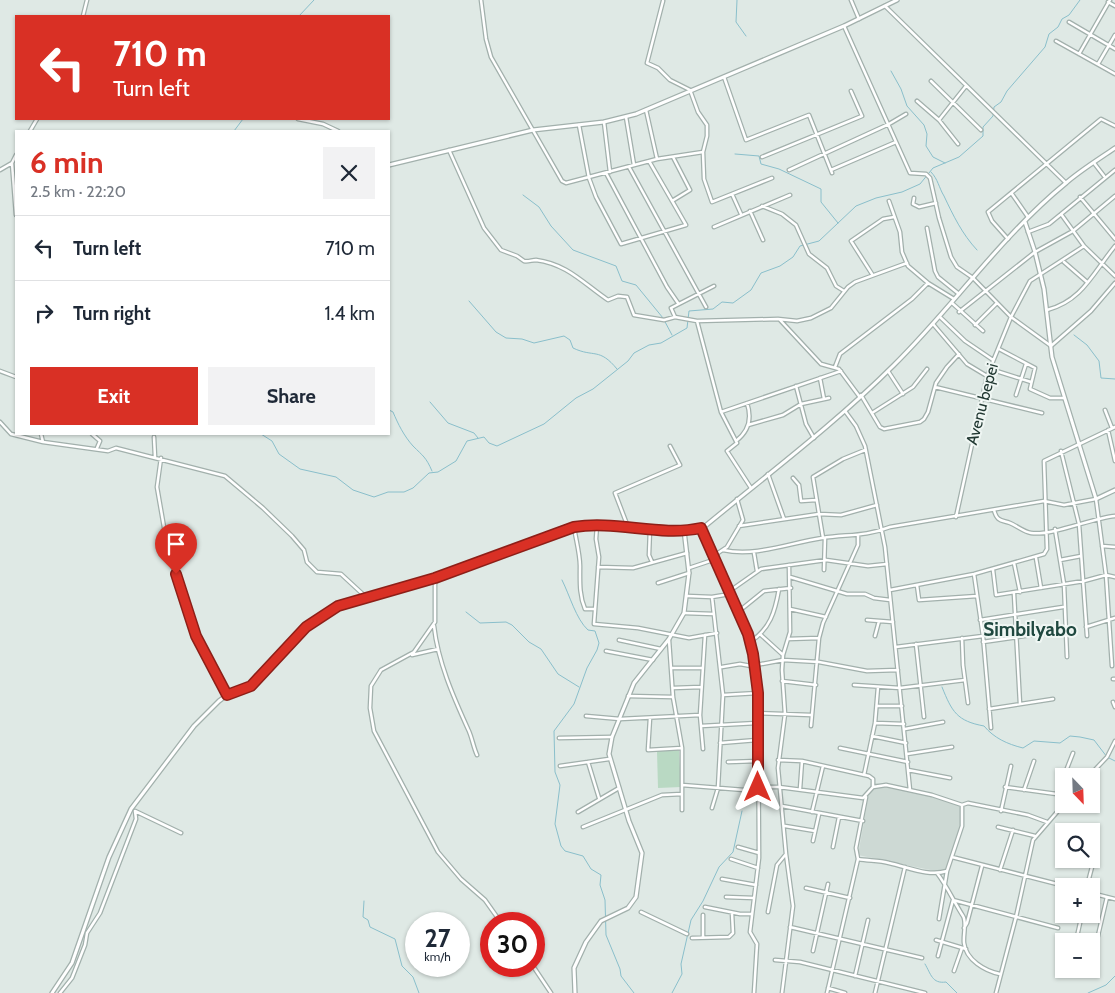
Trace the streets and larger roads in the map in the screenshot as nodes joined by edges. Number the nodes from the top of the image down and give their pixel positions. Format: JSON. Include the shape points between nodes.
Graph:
{"nodes":[{"id":1,"x":87,"y":0,"type":"edge"},
{"id":2,"x":481,"y":0,"type":"edge"},
{"id":3,"x":851,"y":0,"type":"edge"},
{"id":4,"x":897,"y":0,"type":"edge"},
{"id":5,"x":663,"y":1,"type":"edge"},
{"id":6,"x":1109,"y":1,"type":"edge"},
{"id":7,"x":885,"y":6,"type":"junction"},
{"id":8,"x":1115,"y":6,"type":"edge"},
{"id":9,"x":83,"y":15,"type":"edge"},
{"id":10,"x":859,"y":19,"type":"junction"},
{"id":11,"x":1069,"y":22,"type":"dead end"},
{"id":12,"x":844,"y":26,"type":"junction"},
{"id":13,"x":1090,"y":34,"type":"junction"},
{"id":14,"x":1115,"y":35,"type":"edge"},
{"id":15,"x":1056,"y":41,"type":"dead end"},
{"id":16,"x":1109,"y":45,"type":"junction"},
{"id":17,"x":1115,"y":48,"type":"edge"},
{"id":18,"x":1079,"y":54,"type":"junction"},
{"id":19,"x":1098,"y":64,"type":"junction"},
{"id":20,"x":1115,"y":74,"type":"edge"},
{"id":21,"x":724,"y":77,"type":"junction"},
{"id":22,"x":931,"y":81,"type":"dead end"},
{"id":23,"x":966,"y":86,"type":"junction"},
{"id":24,"x":690,"y":90,"type":"junction"},
{"id":25,"x":851,"y":91,"type":"dead end"},
{"id":26,"x":917,"y":101,"type":"dead end"},
{"id":27,"x":953,"y":103,"type":"junction"},
{"id":28,"x":646,"y":110,"type":"junction"},
{"id":29,"x":906,"y":114,"type":"dead end"},
{"id":30,"x":626,"y":117,"type":"junction"},
{"id":31,"x":303,"y":120,"type":"edge"},
{"id":32,"x":939,"y":120,"type":"junction"},
{"id":33,"x":604,"y":122,"type":"junction"},
{"id":34,"x":889,"y":124,"type":"junction"},
{"id":35,"x":580,"y":125,"type":"junction"},
{"id":36,"x":1115,"y":125,"type":"edge"},
{"id":37,"x":336,"y":130,"type":"edge"},
{"id":38,"x":533,"y":130,"type":"junction"},
{"id":39,"x":981,"y":130,"type":"dead end"},
{"id":40,"x":817,"y":135,"type":"junction"},
{"id":41,"x":896,"y":142,"type":"junction"},
{"id":42,"x":958,"y":144,"type":"dead end"},
{"id":43,"x":1115,"y":148,"type":"edge"},
{"id":44,"x":450,"y":150,"type":"junction"},
{"id":45,"x":703,"y":152,"type":"junction"},
{"id":46,"x":824,"y":152,"type":"junction"},
{"id":47,"x":15,"y":157,"type":"edge"},
{"id":48,"x":673,"y":157,"type":"junction"},
{"id":49,"x":762,"y":157,"type":"dead end"},
{"id":50,"x":657,"y":159,"type":"junction"},
{"id":51,"x":649,"y":161,"type":"junction"},
{"id":52,"x":1046,"y":162,"type":"junction"},
{"id":53,"x":12,"y":163,"type":"junction"},
{"id":54,"x":1094,"y":163,"type":"junction"},
{"id":55,"x":390,"y":164,"type":"edge"},
{"id":56,"x":629,"y":166,"type":"junction"},
{"id":57,"x":634,"y":166,"type":"junction"},
{"id":58,"x":0,"y":170,"type":"edge"},
{"id":59,"x":789,"y":170,"type":"dead end"},
{"id":60,"x":1115,"y":170,"type":"edge"},
{"id":61,"x":608,"y":172,"type":"junction"},
{"id":62,"x":1104,"y":176,"type":"junction"},
{"id":63,"x":589,"y":178,"type":"junction"},
{"id":64,"x":772,"y":178,"type":"dead end"},
{"id":65,"x":1066,"y":183,"type":"junction"},
{"id":66,"x":732,"y":194,"type":"junction"},
{"id":67,"x":1012,"y":194,"type":"junction"},
{"id":68,"x":790,"y":195,"type":"dead end"},
{"id":69,"x":1115,"y":196,"type":"edge"},
{"id":70,"x":1080,"y":197,"type":"junction"},
{"id":71,"x":914,"y":198,"type":"dead end"},
{"id":72,"x":15,"y":201,"type":"edge"},
{"id":73,"x":672,"y":201,"type":"junction"},
{"id":74,"x":889,"y":201,"type":"dead end"},
{"id":75,"x":936,"y":203,"type":"junction"},
{"id":76,"x":762,"y":206,"type":"junction"},
{"id":77,"x":750,"y":210,"type":"junction"},
{"id":78,"x":1095,"y":213,"type":"junction"},
{"id":79,"x":741,"y":214,"type":"junction"},
{"id":80,"x":1061,"y":214,"type":"junction"},
{"id":81,"x":894,"y":217,"type":"junction"},
{"id":82,"x":1029,"y":218,"type":"junction"},
{"id":83,"x":1024,"y":222,"type":"junction"},
{"id":84,"x":714,"y":227,"type":"dead end"},
{"id":85,"x":927,"y":228,"type":"dead end"},
{"id":86,"x":1073,"y":231,"type":"junction"},
{"id":87,"x":664,"y":232,"type":"junction"},
{"id":88,"x":1028,"y":232,"type":"junction"},
{"id":89,"x":643,"y":238,"type":"junction"},
{"id":90,"x":1008,"y":239,"type":"junction"},
{"id":91,"x":1115,"y":239,"type":"edge"},
{"id":92,"x":763,"y":240,"type":"dead end"},
{"id":93,"x":1084,"y":246,"type":"junction"},
{"id":94,"x":1115,"y":246,"type":"edge"},
{"id":95,"x":1035,"y":252,"type":"junction"},
{"id":96,"x":1063,"y":261,"type":"junction"},
{"id":97,"x":907,"y":264,"type":"junction"},
{"id":98,"x":1101,"y":264,"type":"junction"},
{"id":99,"x":1040,"y":272,"type":"junction"},
{"id":100,"x":873,"y":275,"type":"junction"},
{"id":101,"x":1115,"y":276,"type":"edge"},
{"id":102,"x":974,"y":278,"type":"junction"},
{"id":103,"x":1087,"y":282,"type":"junction"},
{"id":104,"x":928,"y":283,"type":"junction"},
{"id":105,"x":1115,"y":283,"type":"edge"},
{"id":106,"x":714,"y":286,"type":"dead end"},
{"id":107,"x":985,"y":290,"type":"junction"},
{"id":108,"x":844,"y":291,"type":"junction"},
{"id":109,"x":698,"y":294,"type":"junction"},
{"id":110,"x":959,"y":294,"type":"junction"},
{"id":111,"x":953,"y":301,"type":"junction"},
{"id":112,"x":678,"y":302,"type":"junction"},
{"id":113,"x":998,"y":303,"type":"junction"},
{"id":114,"x":706,"y":307,"type":"dead end"},
{"id":115,"x":1046,"y":310,"type":"junction"},
{"id":116,"x":959,"y":312,"type":"junction"},
{"id":117,"x":675,"y":317,"type":"junction"},
{"id":118,"x":940,"y":317,"type":"junction"},
{"id":119,"x":1012,"y":317,"type":"junction"},
{"id":120,"x":778,"y":319,"type":"junction"},
{"id":121,"x":698,"y":321,"type":"junction"},
{"id":122,"x":932,"y":324,"type":"junction"},
{"id":123,"x":975,"y":325,"type":"junction"},
{"id":124,"x":983,"y":331,"type":"dead end"},
{"id":125,"x":1051,"y":346,"type":"junction"},
{"id":126,"x":999,"y":349,"type":"junction"},
{"id":127,"x":959,"y":354,"type":"junction"},
{"id":128,"x":993,"y":360,"type":"junction"},
{"id":129,"x":1026,"y":364,"type":"junction"},
{"id":130,"x":836,"y":367,"type":"junction"},
{"id":131,"x":927,"y":369,"type":"dead end"},
{"id":132,"x":990,"y":369,"type":"junction"},
{"id":133,"x":0,"y":371,"type":"edge"},
{"id":134,"x":841,"y":371,"type":"junction"},
{"id":135,"x":888,"y":372,"type":"junction"},
{"id":136,"x":987,"y":376,"type":"junction"},
{"id":137,"x":15,"y":377,"type":"edge"},
{"id":138,"x":820,"y":378,"type":"junction"},
{"id":139,"x":1021,"y":379,"type":"junction"},
{"id":140,"x":1032,"y":382,"type":"junction"},
{"id":141,"x":796,"y":386,"type":"junction"},
{"id":142,"x":935,"y":387,"type":"junction"},
{"id":143,"x":903,"y":394,"type":"junction"},
{"id":144,"x":1016,"y":395,"type":"dead end"},
{"id":145,"x":860,"y":396,"type":"junction"},
{"id":146,"x":829,"y":398,"type":"dead end"},
{"id":147,"x":982,"y":398,"type":"junction"},
{"id":148,"x":1064,"y":398,"type":"junction"},
{"id":149,"x":824,"y":399,"type":"junction"},
{"id":150,"x":747,"y":403,"type":"junction"},
{"id":151,"x":801,"y":404,"type":"junction"},
{"id":152,"x":844,"y":410,"type":"junction"},
{"id":153,"x":1105,"y":410,"type":"dead end"},
{"id":154,"x":721,"y":412,"type":"junction"},
{"id":155,"x":872,"y":413,"type":"junction"},
{"id":156,"x":1042,"y":413,"type":"dead end"},
{"id":157,"x":0,"y":422,"type":"edge"},
{"id":158,"x":748,"y":426,"type":"junction"},
{"id":159,"x":1114,"y":427,"type":"edge"},
{"id":160,"x":1108,"y":430,"type":"junction"},
{"id":161,"x":41,"y":435,"type":"edge"},
{"id":162,"x":93,"y":435,"type":"edge"},
{"id":163,"x":154,"y":437,"type":"dead end"},
{"id":164,"x":814,"y":438,"type":"junction"},
{"id":165,"x":736,"y":440,"type":"junction"},
{"id":166,"x":43,"y":442,"type":"junction"},
{"id":167,"x":1080,"y":445,"type":"junction"},
{"id":168,"x":670,"y":446,"type":"dead end"},
{"id":169,"x":97,"y":448,"type":"junction"},
{"id":170,"x":865,"y":450,"type":"junction"},
{"id":171,"x":1061,"y":451,"type":"junction"},
{"id":172,"x":1114,"y":451,"type":"edge"},
{"id":173,"x":155,"y":457,"type":"junction"},
{"id":174,"x":161,"y":458,"type":"junction"},
{"id":175,"x":1115,"y":461,"type":"edge"},
{"id":176,"x":768,"y":474,"type":"junction"},
{"id":177,"x":793,"y":478,"type":"dead end"},
{"id":178,"x":751,"y":488,"type":"junction"},
{"id":179,"x":1115,"y":490,"type":"edge"},
{"id":180,"x":737,"y":499,"type":"junction"},
{"id":181,"x":1096,"y":499,"type":"junction"},
{"id":182,"x":816,"y":500,"type":"junction"},
{"id":183,"x":1044,"y":501,"type":"junction"},
{"id":184,"x":1074,"y":504,"type":"junction"},
{"id":185,"x":877,"y":505,"type":"junction"},
{"id":186,"x":994,"y":510,"type":"junction"},
{"id":187,"x":819,"y":514,"type":"junction"},
{"id":188,"x":1115,"y":516,"type":"edge"},
{"id":189,"x":956,"y":517,"type":"junction"},
{"id":190,"x":1099,"y":517,"type":"junction"},
{"id":191,"x":784,"y":519,"type":"junction"},
{"id":192,"x":1078,"y":524,"type":"junction"},
{"id":193,"x":597,"y":525,"type":"junction"},
{"id":194,"x":739,"y":526,"type":"junction"},
{"id":195,"x":574,"y":527,"type":"junction"},
{"id":196,"x":628,"y":527,"type":"junction"},
{"id":197,"x":701,"y":528,"type":"junction"},
{"id":198,"x":650,"y":529,"type":"junction"},
{"id":199,"x":1055,"y":529,"type":"junction"},
{"id":200,"x":684,"y":530,"type":"junction"},
{"id":201,"x":882,"y":530,"type":"junction"},
{"id":202,"x":1046,"y":531,"type":"junction"},
{"id":203,"x":858,"y":536,"type":"junction"},
{"id":204,"x":824,"y":538,"type":"junction"},
{"id":205,"x":1102,"y":546,"type":"junction"},
{"id":206,"x":1115,"y":547,"type":"edge"},
{"id":207,"x":723,"y":550,"type":"junction"},
{"id":208,"x":687,"y":553,"type":"junction"},
{"id":209,"x":754,"y":553,"type":"junction"},
{"id":210,"x":1082,"y":556,"type":"junction"},
{"id":211,"x":715,"y":557,"type":"junction"},
{"id":212,"x":1036,"y":558,"type":"junction"},
{"id":213,"x":826,"y":560,"type":"junction"},
{"id":214,"x":1060,"y":560,"type":"junction"},
{"id":215,"x":652,"y":562,"type":"junction"},
{"id":216,"x":850,"y":563,"type":"junction"},
{"id":217,"x":1014,"y":563,"type":"junction"},
{"id":218,"x":887,"y":564,"type":"junction"},
{"id":219,"x":789,"y":565,"type":"junction"},
{"id":220,"x":598,"y":567,"type":"junction"},
{"id":221,"x":689,"y":568,"type":"junction"},
{"id":222,"x":824,"y":570,"type":"dead end"},
{"id":223,"x":993,"y":570,"type":"junction"},
{"id":224,"x":757,"y":571,"type":"junction"},
{"id":225,"x":689,"y":573,"type":"junction"},
{"id":226,"x":974,"y":574,"type":"junction"},
{"id":227,"x":1106,"y":575,"type":"junction"},
{"id":228,"x":1115,"y":576,"type":"edge"},
{"id":229,"x":790,"y":577,"type":"junction"},
{"id":230,"x":435,"y":578,"type":"junction"},
{"id":231,"x":1084,"y":581,"type":"junction"},
{"id":232,"x":658,"y":583,"type":"dead end"},
{"id":233,"x":1064,"y":584,"type":"junction"},
{"id":234,"x":917,"y":585,"type":"junction"},
{"id":235,"x":790,"y":588,"type":"junction"},
{"id":236,"x":1041,"y":588,"type":"junction"},
{"id":237,"x":779,"y":589,"type":"junction"},
{"id":238,"x":890,"y":590,"type":"junction"},
{"id":239,"x":838,"y":591,"type":"junction"},
{"id":240,"x":729,"y":592,"type":"junction"},
{"id":241,"x":1020,"y":592,"type":"junction"},
{"id":242,"x":1014,"y":594,"type":"junction"},
{"id":243,"x":687,"y":596,"type":"junction"},
{"id":244,"x":977,"y":596,"type":"junction"},
{"id":245,"x":712,"y":597,"type":"junction"},
{"id":246,"x":367,"y":598,"type":"junction"},
{"id":247,"x":891,"y":600,"type":"junction"},
{"id":248,"x":1063,"y":606,"type":"junction"},
{"id":249,"x":596,"y":609,"type":"junction"},
{"id":250,"x":790,"y":609,"type":"junction"},
{"id":251,"x":738,"y":612,"type":"junction"},
{"id":252,"x":684,"y":613,"type":"junction"},
{"id":253,"x":714,"y":614,"type":"junction"},
{"id":254,"x":1016,"y":614,"type":"junction"},
{"id":255,"x":826,"y":616,"type":"junction"},
{"id":256,"x":1115,"y":618,"type":"edge"},
{"id":257,"x":867,"y":620,"type":"dead end"},
{"id":258,"x":980,"y":620,"type":"junction"},
{"id":259,"x":1108,"y":620,"type":"junction"},
{"id":260,"x":879,"y":621,"type":"junction"},
{"id":261,"x":893,"y":622,"type":"junction"},
{"id":262,"x":434,"y":624,"type":"junction"},
{"id":263,"x":1086,"y":627,"type":"junction"},
{"id":264,"x":1065,"y":630,"type":"junction"},
{"id":265,"x":672,"y":634,"type":"junction"},
{"id":266,"x":717,"y":634,"type":"junction"},
{"id":267,"x":761,"y":635,"type":"junction"},
{"id":268,"x":705,"y":636,"type":"junction"},
{"id":269,"x":875,"y":636,"type":"dead end"},
{"id":270,"x":983,"y":636,"type":"junction"},
{"id":271,"x":1087,"y":636,"type":"dead end"},
{"id":272,"x":819,"y":638,"type":"junction"},
{"id":273,"x":962,"y":638,"type":"junction"},
{"id":274,"x":1016,"y":638,"type":"junction"},
{"id":275,"x":669,"y":639,"type":"junction"},
{"id":276,"x":788,"y":639,"type":"junction"},
{"id":277,"x":619,"y":640,"type":"dead end"},
{"id":278,"x":750,"y":642,"type":"junction"},
{"id":279,"x":983,"y":642,"type":"junction"},
{"id":280,"x":916,"y":644,"type":"junction"},
{"id":281,"x":896,"y":647,"type":"junction"},
{"id":282,"x":438,"y":649,"type":"junction"},
{"id":283,"x":661,"y":649,"type":"junction"},
{"id":284,"x":606,"y":651,"type":"dead end"},
{"id":285,"x":410,"y":655,"type":"junction"},
{"id":286,"x":783,"y":655,"type":"junction"},
{"id":287,"x":1067,"y":657,"type":"dead end"},
{"id":288,"x":653,"y":660,"type":"junction"},
{"id":289,"x":783,"y":660,"type":"junction"},
{"id":290,"x":819,"y":662,"type":"junction"},
{"id":291,"x":755,"y":665,"type":"junction"},
{"id":292,"x":1112,"y":666,"type":"dead end"},
{"id":293,"x":722,"y":667,"type":"junction"},
{"id":294,"x":671,"y":668,"type":"junction"},
{"id":295,"x":702,"y":668,"type":"junction"},
{"id":296,"x":898,"y":670,"type":"junction"},
{"id":297,"x":965,"y":680,"type":"junction"},
{"id":298,"x":782,"y":681,"type":"junction"},
{"id":299,"x":816,"y":685,"type":"junction"},
{"id":300,"x":920,"y":685,"type":"junction"},
{"id":301,"x":854,"y":686,"type":"dead end"},
{"id":302,"x":701,"y":687,"type":"junction"},
{"id":303,"x":878,"y":687,"type":"junction"},
{"id":304,"x":673,"y":688,"type":"junction"},
{"id":305,"x":900,"y":688,"type":"junction"},
{"id":306,"x":758,"y":693,"type":"junction"},
{"id":307,"x":227,"y":695,"type":"junction"},
{"id":308,"x":723,"y":695,"type":"junction"},
{"id":309,"x":627,"y":696,"type":"junction"},
{"id":310,"x":674,"y":697,"type":"junction"},
{"id":311,"x":1053,"y":699,"type":"dead end"},
{"id":312,"x":1113,"y":702,"type":"dead end"},
{"id":313,"x":968,"y":703,"type":"dead end"},
{"id":314,"x":1020,"y":704,"type":"junction"},
{"id":315,"x":877,"y":706,"type":"junction"},
{"id":316,"x":902,"y":706,"type":"junction"},
{"id":317,"x":1115,"y":706,"type":"edge"},
{"id":318,"x":989,"y":709,"type":"junction"},
{"id":319,"x":758,"y":714,"type":"junction"},
{"id":320,"x":785,"y":714,"type":"junction"},
{"id":321,"x":700,"y":715,"type":"junction"},
{"id":322,"x":812,"y":715,"type":"junction"},
{"id":323,"x":586,"y":716,"type":"dead end"},
{"id":324,"x":924,"y":717,"type":"dead end"},
{"id":325,"x":650,"y":718,"type":"junction"},
{"id":326,"x":677,"y":718,"type":"junction"},
{"id":327,"x":620,"y":719,"type":"junction"},
{"id":328,"x":943,"y":722,"type":"dead end"},
{"id":329,"x":722,"y":723,"type":"junction"},
{"id":330,"x":757,"y":723,"type":"junction"},
{"id":331,"x":875,"y":723,"type":"junction"},
{"id":332,"x":904,"y":724,"type":"junction"},
{"id":333,"x":700,"y":726,"type":"junction"},
{"id":334,"x":811,"y":726,"type":"dead end"},
{"id":335,"x":991,"y":728,"type":"dead end"},
{"id":336,"x":905,"y":729,"type":"junction"},
{"id":337,"x":872,"y":736,"type":"junction"},
{"id":338,"x":612,"y":737,"type":"junction"},
{"id":339,"x":559,"y":738,"type":"dead end"},
{"id":340,"x":757,"y":740,"type":"junction"},
{"id":341,"x":1115,"y":741,"type":"edge"},
{"id":342,"x":720,"y":743,"type":"junction"},
{"id":343,"x":906,"y":743,"type":"junction"},
{"id":344,"x":952,"y":747,"type":"dead end"},
{"id":345,"x":682,"y":748,"type":"junction"},
{"id":346,"x":840,"y":748,"type":"dead end"},
{"id":347,"x":703,"y":749,"type":"dead end"},
{"id":348,"x":1073,"y":753,"type":"dead end"},
{"id":349,"x":868,"y":754,"type":"junction"},
{"id":350,"x":907,"y":754,"type":"junction"},
{"id":351,"x":477,"y":755,"type":"dead end"},
{"id":352,"x":609,"y":758,"type":"junction"},
{"id":353,"x":778,"y":760,"type":"junction"},
{"id":354,"x":758,"y":761,"type":"junction"},
{"id":355,"x":802,"y":761,"type":"junction"},
{"id":356,"x":1034,"y":761,"type":"dead end"},
{"id":357,"x":588,"y":762,"type":"junction"},
{"id":358,"x":728,"y":762,"type":"dead end"},
{"id":359,"x":908,"y":762,"type":"junction"},
{"id":360,"x":560,"y":766,"type":"dead end"},
{"id":361,"x":823,"y":766,"type":"junction"},
{"id":362,"x":1011,"y":766,"type":"dead end"},
{"id":363,"x":1067,"y":768,"type":"edge"},
{"id":364,"x":1097,"y":768,"type":"edge"},
{"id":365,"x":908,"y":770,"type":"junction"},
{"id":366,"x":864,"y":775,"type":"junction"},
{"id":367,"x":950,"y":778,"type":"dead end"},
{"id":368,"x":682,"y":785,"type":"junction"},
{"id":369,"x":779,"y":786,"type":"junction"},
{"id":370,"x":758,"y":787,"type":"junction"},
{"id":371,"x":874,"y":787,"type":"junction"},
{"id":372,"x":1006,"y":787,"type":"junction"},
{"id":373,"x":619,"y":788,"type":"junction"},
{"id":374,"x":718,"y":788,"type":"junction"},
{"id":375,"x":800,"y":789,"type":"junction"},
{"id":376,"x":910,"y":790,"type":"junction"},
{"id":377,"x":1024,"y":790,"type":"junction"},
{"id":378,"x":816,"y":792,"type":"junction"},
{"id":379,"x":682,"y":794,"type":"junction"},
{"id":380,"x":1055,"y":794,"type":"edge"},
{"id":381,"x":866,"y":797,"type":"junction"},
{"id":382,"x":600,"y":799,"type":"junction"},
{"id":383,"x":962,"y":805,"type":"junction"},
{"id":384,"x":782,"y":806,"type":"junction"},
{"id":385,"x":712,"y":808,"type":"dead end"},
{"id":386,"x":133,"y":810,"type":"junction"},
{"id":387,"x":626,"y":810,"type":"junction"},
{"id":388,"x":682,"y":810,"type":"dead end"},
{"id":389,"x":1001,"y":811,"type":"junction"},
{"id":390,"x":578,"y":812,"type":"dead end"},
{"id":391,"x":812,"y":812,"type":"junction"},
{"id":392,"x":1056,"y":813,"type":"edge"},
{"id":393,"x":819,"y":814,"type":"junction"},
{"id":394,"x":839,"y":817,"type":"junction"},
{"id":395,"x":862,"y":821,"type":"junction"},
{"id":396,"x":1047,"y":822,"type":"junction"},
{"id":397,"x":785,"y":826,"type":"junction"},
{"id":398,"x":583,"y":827,"type":"dead end"},
{"id":399,"x":998,"y":827,"type":"dead end"},
{"id":400,"x":1013,"y":830,"type":"junction"},
{"id":401,"x":815,"y":831,"type":"junction"},
{"id":402,"x":181,"y":833,"type":"dead end"},
{"id":403,"x":1036,"y":836,"type":"junction"},
{"id":404,"x":813,"y":841,"type":"dead end"},
{"id":405,"x":738,"y":847,"type":"dead end"},
{"id":406,"x":833,"y":847,"type":"dead end"},
{"id":407,"x":759,"y":853,"type":"junction"},
{"id":408,"x":786,"y":854,"type":"junction"},
{"id":409,"x":952,"y":857,"type":"junction"},
{"id":410,"x":858,"y":858,"type":"junction"},
{"id":411,"x":731,"y":859,"type":"dead end"},
{"id":412,"x":982,"y":866,"type":"junction"},
{"id":413,"x":904,"y":867,"type":"junction"},
{"id":414,"x":758,"y":868,"type":"junction"},
{"id":415,"x":1000,"y":870,"type":"junction"},
{"id":416,"x":947,"y":871,"type":"junction"},
{"id":417,"x":937,"y":873,"type":"junction"},
{"id":418,"x":1026,"y":877,"type":"junction"},
{"id":419,"x":722,"y":879,"type":"dead end"},
{"id":420,"x":828,"y":884,"type":"dead end"},
{"id":421,"x":1055,"y":884,"type":"edge"},
{"id":422,"x":756,"y":885,"type":"junction"},
{"id":423,"x":945,"y":885,"type":"junction"},
{"id":424,"x":806,"y":888,"type":"dead end"},
{"id":425,"x":826,"y":892,"type":"junction"},
{"id":426,"x":1100,"y":895,"type":"edge"},
{"id":427,"x":726,"y":897,"type":"dead end"},
{"id":428,"x":1107,"y":897,"type":"junction"},
{"id":429,"x":754,"y":898,"type":"junction"},
{"id":430,"x":850,"y":898,"type":"junction"},
{"id":431,"x":1115,"y":899,"type":"edge"},
{"id":432,"x":953,"y":900,"type":"junction"},
{"id":433,"x":704,"y":907,"type":"dead end"},
{"id":434,"x":972,"y":907,"type":"junction"},
{"id":435,"x":494,"y":912,"type":"edge"},
{"id":436,"x":641,"y":912,"type":"dead end"},
{"id":437,"x":768,"y":912,"type":"dead end"},
{"id":438,"x":732,"y":913,"type":"junction"},
{"id":439,"x":752,"y":914,"type":"junction"},
{"id":440,"x":702,"y":915,"type":"dead end"},
{"id":441,"x":1016,"y":917,"type":"junction"},
{"id":442,"x":939,"y":919,"type":"dead end"},
{"id":443,"x":868,"y":920,"type":"dead end"},
{"id":444,"x":790,"y":927,"type":"junction"},
{"id":445,"x":964,"y":928,"type":"junction"},
{"id":446,"x":1058,"y":928,"type":"dead end"},
{"id":447,"x":817,"y":933,"type":"junction"},
{"id":448,"x":1099,"y":933,"type":"edge"},
{"id":449,"x":687,"y":934,"type":"dead end"},
{"id":450,"x":703,"y":937,"type":"junction"},
{"id":451,"x":692,"y":938,"type":"dead end"},
{"id":452,"x":841,"y":939,"type":"junction"},
{"id":453,"x":936,"y":940,"type":"dead end"},
{"id":454,"x":942,"y":942,"type":"junction"},
{"id":455,"x":864,"y":943,"type":"junction"},
{"id":456,"x":884,"y":947,"type":"junction"},
{"id":457,"x":962,"y":948,"type":"junction"},
{"id":458,"x":966,"y":949,"type":"junction"},
{"id":459,"x":813,"y":950,"type":"dead end"},
{"id":460,"x":938,"y":956,"type":"dead end"},
{"id":461,"x":922,"y":958,"type":"dead end"},
{"id":462,"x":775,"y":960,"type":"dead end"},
{"id":463,"x":787,"y":961,"type":"junction"},
{"id":464,"x":833,"y":970,"type":"junction"},
{"id":465,"x":954,"y":971,"type":"dead end"},
{"id":466,"x":1000,"y":974,"type":"junction"},
{"id":467,"x":855,"y":976,"type":"junction"},
{"id":468,"x":540,"y":977,"type":"edge"},
{"id":469,"x":878,"y":982,"type":"junction"},
{"id":470,"x":828,"y":988,"type":"junction"},
{"id":471,"x":52,"y":993,"type":"edge"},
{"id":472,"x":62,"y":993,"type":"edge"},
{"id":473,"x":551,"y":993,"type":"edge"},
{"id":474,"x":575,"y":993,"type":"edge"},
{"id":475,"x":754,"y":993,"type":"edge"},
{"id":476,"x":782,"y":993,"type":"edge"},
{"id":477,"x":827,"y":993,"type":"edge"},
{"id":478,"x":845,"y":993,"type":"edge"},
{"id":479,"x":875,"y":993,"type":"edge"},
{"id":480,"x":925,"y":993,"type":"edge"},
{"id":481,"x":996,"y":993,"type":"edge"}],
"edges":[{"from":1,"to":9,"type":"street"},
{"from":2,"to":38,"type":"street","via":[[489,52]]},
{"from":3,"to":10,"type":"street"},
{"from":4,"to":7,"type":"street"},
{"from":5,"to":24,"type":"street","via":[[647,63]]},
{"from":6,"to":8,"type":"street"},
{"from":6,"to":13,"type":"street"},
{"from":7,"to":10,"type":"street"},
{"from":7,"to":23,"type":"street"},
{"from":10,"to":12,"type":"street"},
{"from":11,"to":13,"type":"street"},
{"from":12,"to":21,"type":"street"},
{"from":12,"to":34,"type":"street"},
{"from":13,"to":16,"type":"street"},
{"from":13,"to":18,"type":"street"},
{"from":14,"to":16,"type":"street"},
{"from":15,"to":18,"type":"street"},
{"from":16,"to":17,"type":"street"},
{"from":16,"to":19,"type":"street"},
{"from":18,"to":19,"type":"street"},
{"from":19,"to":20,"type":"street"},
{"from":21,"to":24,"type":"street"},
{"from":21,"to":40,"type":"street","via":[[746,140],[808,115]]},
{"from":22,"to":27,"type":"street"},
{"from":23,"to":27,"type":"street"},
{"from":23,"to":52,"type":"street"},
{"from":24,"to":28,"type":"street"},
{"from":24,"to":45,"type":"street","via":[[706,125]]},
{"from":25,"to":40,"type":"street","via":[[862,116]]},
{"from":26,"to":32,"type":"street"},
{"from":27,"to":32,"type":"street"},
{"from":27,"to":39,"type":"street"},
{"from":28,"to":30,"type":"street"},
{"from":28,"to":50,"type":"street"},
{"from":29,"to":34,"type":"street"},
{"from":30,"to":33,"type":"street"},
{"from":30,"to":57,"type":"street"},
{"from":31,"to":37,"type":"street"},
{"from":32,"to":42,"type":"street"},
{"from":33,"to":35,"type":"street"},
{"from":33,"to":61,"type":"street"},
{"from":34,"to":41,"type":"street"},
{"from":34,"to":46,"type":"street"},
{"from":35,"to":38,"type":"street"},
{"from":35,"to":63,"type":"street"},
{"from":36,"to":52,"type":"street","via":[[1101,119]]},
{"from":38,"to":44,"type":"street"},
{"from":38,"to":63,"type":"street","via":[[562,181]]},
{"from":40,"to":46,"type":"street"},
{"from":40,"to":49,"type":"street"},
{"from":41,"to":46,"type":"street","via":[[832,172]]},
{"from":41,"to":75,"type":"street","via":[[910,173],[926,174],[930,178]]},
{"from":43,"to":54,"type":"street"},
{"from":44,"to":55,"type":"street"},
{"from":44,"to":117,"type":"street","via":[[484,228],[501,250],[524,261],[550,263],[565,269],[608,300],[623,296],[629,300],[634,315],[664,320]]},
{"from":45,"to":48,"type":"street"},
{"from":45,"to":66,"type":"street","via":[[704,179],[712,202]]},
{"from":46,"to":59,"type":"street"},
{"from":47,"to":53,"type":"street"},
{"from":48,"to":50,"type":"street"},
{"from":48,"to":73,"type":"street","via":[[690,190]]},
{"from":50,"to":51,"type":"street"},
{"from":51,"to":57,"type":"street"},
{"from":51,"to":73,"type":"street"},
{"from":52,"to":65,"type":"street"},
{"from":52,"to":67,"type":"street"},
{"from":53,"to":58,"type":"street"},
{"from":53,"to":72,"type":"street"},
{"from":54,"to":62,"type":"street"},
{"from":54,"to":65,"type":"street"},
{"from":56,"to":57,"type":"street"},
{"from":56,"to":61,"type":"street"},
{"from":56,"to":87,"type":"street"},
{"from":60,"to":62,"type":"street"},
{"from":61,"to":63,"type":"street"},
{"from":61,"to":89,"type":"street"},
{"from":62,"to":70,"type":"street"},
{"from":63,"to":89,"type":"street","via":[[621,244]]},
{"from":64,"to":66,"type":"street"},
{"from":65,"to":82,"type":"street"},
{"from":66,"to":79,"type":"street"},
{"from":67,"to":82,"type":"street"},
{"from":67,"to":90,"type":"street","via":[[988,212]]},
{"from":68,"to":76,"type":"street"},
{"from":69,"to":78,"type":"street"},
{"from":70,"to":78,"type":"street"},
{"from":70,"to":80,"type":"street"},
{"from":71,"to":75,"type":"street","via":[[913,204],[919,207]]},
{"from":73,"to":87,"type":"street","via":[[686,225]]},
{"from":74,"to":81,"type":"street"},
{"from":75,"to":102,"type":"street","via":[[951,257],[957,267]]},
{"from":76,"to":77,"type":"street"},
{"from":76,"to":108,"type":"street","via":[[782,214],[796,225],[809,254],[827,268],[836,286]]},
{"from":77,"to":79,"type":"street"},
{"from":77,"to":92,"type":"street"},
{"from":78,"to":86,"type":"street"},
{"from":78,"to":91,"type":"street"},
{"from":79,"to":84,"type":"street"},
{"from":80,"to":86,"type":"street"},
{"from":80,"to":88,"type":"street","via":[[1049,224]]},
{"from":81,"to":97,"type":"street"},
{"from":81,"to":100,"type":"street","via":[[883,219],[851,241]]},
{"from":82,"to":83,"type":"street"},
{"from":83,"to":88,"type":"street"},
{"from":83,"to":90,"type":"street"},
{"from":85,"to":110,"type":"street","via":[[935,271]]},
{"from":86,"to":93,"type":"street"},
{"from":86,"to":95,"type":"street"},
{"from":87,"to":89,"type":"street"},
{"from":87,"to":109,"type":"street"},
{"from":88,"to":95,"type":"street"},
{"from":89,"to":112,"type":"street"},
{"from":90,"to":102,"type":"street"},
{"from":93,"to":96,"type":"street"},
{"from":93,"to":98,"type":"street"},
{"from":94,"to":98,"type":"street"},
{"from":95,"to":99,"type":"street"},
{"from":95,"to":107,"type":"street"},
{"from":96,"to":99,"type":"street"},
{"from":96,"to":103,"type":"street"},
{"from":97,"to":100,"type":"street"},
{"from":97,"to":104,"type":"street"},
{"from":98,"to":101,"type":"street"},
{"from":98,"to":103,"type":"street"},
{"from":99,"to":115,"type":"street"},
{"from":99,"to":119,"type":"street","name":"Avenu bepei","via":[[1030,281]]},
{"from":100,"to":108,"type":"street","via":[[855,282]]},
{"from":102,"to":107,"type":"street"},
{"from":102,"to":110,"type":"street"},
{"from":103,"to":115,"type":"street","via":[[1070,301]]},
{"from":104,"to":111,"type":"street"},
{"from":104,"to":130,"type":"street","via":[[840,354]]},
{"from":105,"to":125,"type":"street","via":[[1091,311]]},
{"from":106,"to":109,"type":"street"},
{"from":107,"to":113,"type":"street"},
{"from":107,"to":116,"type":"street"},
{"from":108,"to":120,"type":"street","via":[[824,313],[797,321]]},
{"from":109,"to":112,"type":"street"},
{"from":109,"to":114,"type":"street"},
{"from":110,"to":111,"type":"street"},
{"from":111,"to":116,"type":"street"},
{"from":111,"to":118,"type":"street"},
{"from":112,"to":117,"type":"street","via":[[671,308]]},
{"from":113,"to":119,"type":"street"},
{"from":113,"to":123,"type":"street"},
{"from":115,"to":125,"type":"street"},
{"from":116,"to":123,"type":"street"},
{"from":117,"to":121,"type":"street"},
{"from":118,"to":122,"type":"street"},
{"from":118,"to":128,"type":"street","via":[[965,341]]},
{"from":119,"to":125,"type":"street"},
{"from":119,"to":126,"type":"street","name":"Avenu bepei"},
{"from":120,"to":121,"type":"street"},
{"from":120,"to":130,"type":"street","via":[[797,335],[803,347],[821,364]]},
{"from":121,"to":154,"type":"street"},
{"from":122,"to":127,"type":"street"},
{"from":122,"to":135,"type":"street"},
{"from":123,"to":124,"type":"street"},
{"from":125,"to":148,"type":"street"},
{"from":126,"to":128,"type":"street","name":"Avenu bepei"},
{"from":126,"to":129,"type":"street"},
{"from":127,"to":136,"type":"street","via":[[973,369]]},
{"from":127,"to":142,"type":"street","via":[[946,367]]},
{"from":128,"to":132,"type":"street","name":"Avenu bepei"},
{"from":129,"to":139,"type":"street"},
{"from":129,"to":140,"type":"street","via":[[1035,368]]},
{"from":130,"to":134,"type":"street"},
{"from":131,"to":143,"type":"street"},
{"from":132,"to":136,"type":"street","name":"Avenu bepei"},
{"from":132,"to":139,"type":"street"},
{"from":133,"to":137,"type":"street"},
{"from":134,"to":138,"type":"street"},
{"from":134,"to":145,"type":"street"},
{"from":135,"to":143,"type":"street"},
{"from":135,"to":145,"type":"street"},
{"from":136,"to":147,"type":"street","name":"Avenu bepei"},
{"from":138,"to":141,"type":"street"},
{"from":138,"to":149,"type":"street"},
{"from":139,"to":140,"type":"street"},
{"from":139,"to":144,"type":"street"},
{"from":140,"to":148,"type":"street","via":[[1030,389],[1050,398]]},
{"from":141,"to":150,"type":"street"},
{"from":141,"to":151,"type":"street"},
{"from":142,"to":147,"type":"street"},
{"from":142,"to":155,"type":"street","via":[[928,412],[920,422],[884,429]]},
{"from":143,"to":155,"type":"street"},
{"from":145,"to":152,"type":"street"},
{"from":145,"to":155,"type":"street"},
{"from":146,"to":149,"type":"street"},
{"from":147,"to":156,"type":"street"},
{"from":147,"to":189,"type":"street","name":"Avenu bepei"},
{"from":148,"to":167,"type":"street"},
{"from":149,"to":151,"type":"street"},
{"from":150,"to":154,"type":"street"},
{"from":150,"to":158,"type":"street","via":[[750,413]]},
{"from":151,"to":158,"type":"street","via":[[783,415]]},
{"from":151,"to":164,"type":"street"},
{"from":152,"to":164,"type":"street"},
{"from":152,"to":170,"type":"street","via":[[856,426]]},
{"from":153,"to":159,"type":"street"},
{"from":154,"to":165,"type":"street"},
{"from":157,"to":166,"type":"street","via":[[11,434]]},
{"from":158,"to":165,"type":"street"},
{"from":159,"to":160,"type":"street"},
{"from":160,"to":167,"type":"street"},
{"from":160,"to":172,"type":"street"},
{"from":161,"to":166,"type":"street"},
{"from":162,"to":169,"type":"street","via":[[100,441]]},
{"from":163,"to":173,"type":"street"},
{"from":164,"to":176,"type":"street"},
{"from":165,"to":178,"type":"street","via":[[737,443],[727,450]]},
{"from":166,"to":169,"type":"street"},
{"from":167,"to":171,"type":"street"},
{"from":167,"to":181,"type":"street"},
{"from":168,"to":196,"type":"street","via":[[680,465],[615,493]]},
{"from":169,"to":173,"type":"street","via":[[108,451],[116,448]]},
{"from":170,"to":182,"type":"street","via":[[813,476]]},
{"from":170,"to":185,"type":"street"},
{"from":171,"to":183,"type":"street","via":[[1044,461]]},
{"from":171,"to":184,"type":"street"},
{"from":172,"to":175,"type":"street"},
{"from":173,"to":174,"type":"street"},
{"from":174,"to":246,"type":"street","via":[[225,476],[292,536],[304,550],[307,562],[317,572],[340,574]]},
{"from":174,"to":307,"type":"street","via":[[157,487],[169,556],[196,636]]},
{"from":176,"to":178,"type":"street"},
{"from":176,"to":191,"type":"street"},
{"from":177,"to":182,"type":"street","via":[[799,485],[801,502]]},
{"from":178,"to":180,"type":"street"},
{"from":179,"to":181,"type":"street"},
{"from":180,"to":194,"type":"street","via":[[744,516]]},
{"from":180,"to":197,"type":"street"},
{"from":181,"to":184,"type":"street"},
{"from":181,"to":190,"type":"street"},
{"from":182,"to":187,"type":"street"},
{"from":183,"to":184,"type":"street"},
{"from":183,"to":186,"type":"street"},
{"from":183,"to":202,"type":"street"},
{"from":184,"to":192,"type":"street"},
{"from":185,"to":187,"type":"street","via":[[841,515]]},
{"from":185,"to":201,"type":"street"},
{"from":186,"to":189,"type":"street"},
{"from":186,"to":202,"type":"street","via":[[1002,522],[1031,533]]},
{"from":187,"to":191,"type":"street"},
{"from":187,"to":204,"type":"street"},
{"from":188,"to":190,"type":"street"},
{"from":189,"to":201,"type":"street"},
{"from":190,"to":192,"type":"street"},
{"from":190,"to":205,"type":"street"},
{"from":191,"to":194,"type":"street"},
{"from":192,"to":199,"type":"street"},
{"from":192,"to":210,"type":"street"},
{"from":193,"to":195,"type":"street"},
{"from":193,"to":196,"type":"street"},
{"from":193,"to":220,"type":"street"},
{"from":194,"to":207,"type":"street"},
{"from":195,"to":230,"type":"street"},
{"from":195,"to":249,"type":"street","via":[[582,602],[584,609]]},
{"from":196,"to":198,"type":"street"},
{"from":197,"to":200,"type":"street"},
{"from":197,"to":211,"type":"street"},
{"from":198,"to":200,"type":"street"},
{"from":198,"to":215,"type":"street","via":[[649,555]]},
{"from":199,"to":202,"type":"street"},
{"from":199,"to":214,"type":"street"},
{"from":200,"to":208,"type":"street"},
{"from":201,"to":203,"type":"street"},
{"from":201,"to":218,"type":"street"},
{"from":202,"to":212,"type":"street","via":[[1048,549]]},
{"from":203,"to":204,"type":"street"},
{"from":203,"to":216,"type":"street","via":[[858,545]]},
{"from":204,"to":209,"type":"street"},
{"from":204,"to":213,"type":"street"},
{"from":205,"to":206,"type":"street"},
{"from":205,"to":227,"type":"street"},
{"from":207,"to":209,"type":"street"},
{"from":207,"to":211,"type":"street"},
{"from":208,"to":215,"type":"street"},
{"from":208,"to":221,"type":"street"},
{"from":209,"to":224,"type":"street"},
{"from":210,"to":214,"type":"street"},
{"from":210,"to":231,"type":"street"},
{"from":211,"to":221,"type":"street"},
{"from":211,"to":240,"type":"street"},
{"from":212,"to":217,"type":"street"},
{"from":212,"to":236,"type":"street"},
{"from":213,"to":216,"type":"street"},
{"from":213,"to":219,"type":"street"},
{"from":213,"to":222,"type":"street"},
{"from":214,"to":233,"type":"street"},
{"from":215,"to":220,"type":"street","via":[[633,568]]},
{"from":216,"to":218,"type":"street","via":[[868,566]]},
{"from":216,"to":239,"type":"street"},
{"from":217,"to":223,"type":"street"},
{"from":217,"to":241,"type":"street"},
{"from":218,"to":238,"type":"street"},
{"from":219,"to":224,"type":"street"},
{"from":219,"to":229,"type":"street"},
{"from":220,"to":249,"type":"street"},
{"from":221,"to":225,"type":"street"},
{"from":223,"to":226,"type":"street"},
{"from":223,"to":242,"type":"street","via":[[996,595]]},
{"from":224,"to":240,"type":"street"},
{"from":225,"to":232,"type":"street"},
{"from":225,"to":243,"type":"street"},
{"from":226,"to":234,"type":"street"},
{"from":226,"to":244,"type":"street"},
{"from":227,"to":228,"type":"street"},
{"from":227,"to":231,"type":"street"},
{"from":227,"to":259,"type":"street"},
{"from":229,"to":235,"type":"street"},
{"from":229,"to":239,"type":"street"},
{"from":230,"to":246,"type":"street"},
{"from":230,"to":262,"type":"street","via":[[437,619]]},
{"from":231,"to":233,"type":"street"},
{"from":231,"to":263,"type":"street"},
{"from":233,"to":236,"type":"street"},
{"from":233,"to":248,"type":"street"},
{"from":234,"to":238,"type":"street"},
{"from":234,"to":244,"type":"street","via":[[919,600]]},
{"from":235,"to":237,"type":"street"},
{"from":235,"to":250,"type":"street"},
{"from":236,"to":241,"type":"street"},
{"from":237,"to":251,"type":"street","via":[[764,591]]},
{"from":237,"to":267,"type":"street","via":[[773,615]]},
{"from":238,"to":247,"type":"street"},
{"from":239,"to":247,"type":"street"},
{"from":239,"to":255,"type":"street"},
{"from":240,"to":245,"type":"street"},
{"from":240,"to":251,"type":"street"},
{"from":241,"to":242,"type":"street"},
{"from":242,"to":254,"type":"street"},
{"from":243,"to":245,"type":"street"},
{"from":243,"to":252,"type":"street"},
{"from":244,"to":258,"type":"street"},
{"from":245,"to":253,"type":"street"},
{"from":246,"to":307,"type":"street","via":[[338,606],[320,617],[306,627],[251,686]]},
{"from":247,"to":261,"type":"street"},
{"from":248,"to":254,"type":"street"},
{"from":248,"to":264,"type":"street"},
{"from":249,"to":265,"type":"street","via":[[594,624]]},
{"from":250,"to":255,"type":"street"},
{"from":250,"to":276,"type":"street"},
{"from":251,"to":278,"type":"street"},
{"from":252,"to":253,"type":"street"},
{"from":252,"to":265,"type":"street"},
{"from":253,"to":266,"type":"street"},
{"from":254,"to":258,"type":"street"},
{"from":254,"to":274,"type":"street"},
{"from":255,"to":272,"type":"street"},
{"from":256,"to":259,"type":"street"},
{"from":257,"to":260,"type":"street"},
{"from":258,"to":270,"type":"street"},
{"from":259,"to":263,"type":"street"},
{"from":259,"to":292,"type":"street"},
{"from":260,"to":261,"type":"street"},
{"from":260,"to":269,"type":"street"},
{"from":261,"to":281,"type":"street"},
{"from":262,"to":282,"type":"street"},
{"from":262,"to":285,"type":"street","via":[[421,645]]},
{"from":263,"to":271,"type":"street"},
{"from":264,"to":274,"type":"street"},
{"from":264,"to":287,"type":"street"},
{"from":265,"to":268,"type":"street","via":[[689,638]]},
{"from":265,"to":275,"type":"street"},
{"from":266,"to":268,"type":"street"},
{"from":266,"to":293,"type":"street"},
{"from":267,"to":278,"type":"street"},
{"from":267,"to":286,"type":"street"},
{"from":268,"to":295,"type":"street"},
{"from":270,"to":273,"type":"street"},
{"from":270,"to":279,"type":"street"},
{"from":272,"to":276,"type":"street"},
{"from":272,"to":290,"type":"street"},
{"from":273,"to":280,"type":"street"},
{"from":273,"to":297,"type":"street"},
{"from":274,"to":279,"type":"street"},
{"from":274,"to":314,"type":"street"},
{"from":275,"to":283,"type":"street"},
{"from":275,"to":294,"type":"street"},
{"from":276,"to":286,"type":"street"},
{"from":277,"to":283,"type":"street"},
{"from":278,"to":291,"type":"street"},
{"from":279,"to":318,"type":"street"},
{"from":280,"to":281,"type":"street"},
{"from":280,"to":300,"type":"street"},
{"from":281,"to":296,"type":"street"},
{"from":282,"to":285,"type":"street"},
{"from":282,"to":351,"type":"street"},
{"from":283,"to":288,"type":"street"},
{"from":284,"to":288,"type":"street"},
{"from":285,"to":435,"type":"street","via":[[381,670],[371,686],[370,708],[376,736],[438,852]]},
{"from":286,"to":289,"type":"street"},
{"from":288,"to":309,"type":"street","via":[[634,682]]},
{"from":289,"to":290,"type":"street"},
{"from":289,"to":291,"type":"street"},
{"from":289,"to":298,"type":"street"},
{"from":290,"to":296,"type":"street","via":[[867,671]]},
{"from":290,"to":299,"type":"street"},
{"from":291,"to":293,"type":"street"},
{"from":291,"to":306,"type":"street"},
{"from":293,"to":308,"type":"street"},
{"from":294,"to":295,"type":"street"},
{"from":294,"to":304,"type":"street"},
{"from":295,"to":302,"type":"street"},
{"from":296,"to":305,"type":"street"},
{"from":297,"to":300,"type":"street"},
{"from":297,"to":313,"type":"street"},
{"from":298,"to":299,"type":"street"},
{"from":298,"to":320,"type":"street"},
{"from":299,"to":322,"type":"street"},
{"from":300,"to":305,"type":"street"},
{"from":300,"to":324,"type":"street"},
{"from":301,"to":303,"type":"street"},
{"from":302,"to":304,"type":"street"},
{"from":302,"to":321,"type":"street"},
{"from":303,"to":305,"type":"street"},
{"from":303,"to":315,"type":"street"},
{"from":304,"to":310,"type":"street"},
{"from":305,"to":316,"type":"street"},
{"from":306,"to":308,"type":"street"},
{"from":306,"to":319,"type":"street"},
{"from":307,"to":386,"type":"street","via":[[194,726]]},
{"from":308,"to":329,"type":"street"},
{"from":309,"to":310,"type":"street"},
{"from":309,"to":327,"type":"street"},
{"from":310,"to":326,"type":"street"},
{"from":311,"to":314,"type":"street"},
{"from":312,"to":317,"type":"street"},
{"from":314,"to":318,"type":"street"},
{"from":315,"to":316,"type":"street"},
{"from":315,"to":331,"type":"street"},
{"from":316,"to":332,"type":"street"},
{"from":318,"to":335,"type":"street"},
{"from":319,"to":320,"type":"street"},
{"from":319,"to":330,"type":"street"},
{"from":320,"to":322,"type":"street"},
{"from":320,"to":353,"type":"street"},
{"from":321,"to":326,"type":"street"},
{"from":321,"to":333,"type":"street"},
{"from":322,"to":334,"type":"street"},
{"from":323,"to":327,"type":"street"},
{"from":325,"to":326,"type":"street"},
{"from":325,"to":327,"type":"street"},
{"from":325,"to":345,"type":"street","via":[[648,750]]},
{"from":326,"to":345,"type":"street"},
{"from":327,"to":338,"type":"street"},
{"from":328,"to":336,"type":"street"},
{"from":329,"to":330,"type":"street"},
{"from":329,"to":333,"type":"street"},
{"from":329,"to":342,"type":"street"},
{"from":330,"to":340,"type":"street"},
{"from":331,"to":332,"type":"street"},
{"from":331,"to":337,"type":"street"},
{"from":332,"to":336,"type":"street"},
{"from":333,"to":347,"type":"street"},
{"from":336,"to":343,"type":"street"},
{"from":337,"to":343,"type":"street"},
{"from":337,"to":349,"type":"street"},
{"from":338,"to":339,"type":"street"},
{"from":338,"to":352,"type":"street"},
{"from":340,"to":342,"type":"street"},
{"from":340,"to":354,"type":"street"},
{"from":341,"to":364,"type":"street"},
{"from":342,"to":374,"type":"street"},
{"from":343,"to":350,"type":"street"},
{"from":344,"to":350,"type":"street"},
{"from":345,"to":368,"type":"street"},
{"from":346,"to":349,"type":"street"},
{"from":348,"to":363,"type":"street"},
{"from":349,"to":359,"type":"street"},
{"from":349,"to":366,"type":"street"},
{"from":350,"to":359,"type":"street"},
{"from":352,"to":357,"type":"street"},
{"from":352,"to":373,"type":"street"},
{"from":353,"to":355,"type":"street"},
{"from":353,"to":369,"type":"street"},
{"from":354,"to":358,"type":"street"},
{"from":354,"to":370,"type":"street"},
{"from":355,"to":361,"type":"street"},
{"from":355,"to":375,"type":"street"},
{"from":356,"to":377,"type":"street"},
{"from":357,"to":360,"type":"street"},
{"from":357,"to":382,"type":"street"},
{"from":359,"to":365,"type":"street"},
{"from":361,"to":366,"type":"street"},
{"from":361,"to":378,"type":"street"},
{"from":362,"to":372,"type":"street"},
{"from":365,"to":367,"type":"street"},
{"from":365,"to":376,"type":"street"},
{"from":366,"to":371,"type":"street","via":[[871,776]]},
{"from":368,"to":374,"type":"street"},
{"from":368,"to":379,"type":"street"},
{"from":369,"to":370,"type":"street"},
{"from":369,"to":375,"type":"street"},
{"from":369,"to":384,"type":"street"},
{"from":370,"to":374,"type":"street","via":[[744,790]]},
{"from":370,"to":407,"type":"street"},
{"from":371,"to":376,"type":"street","via":[[886,785]]},
{"from":371,"to":381,"type":"street"},
{"from":372,"to":377,"type":"street"},
{"from":372,"to":389,"type":"street"},
{"from":373,"to":382,"type":"street"},
{"from":373,"to":387,"type":"street"},
{"from":374,"to":385,"type":"street"},
{"from":375,"to":378,"type":"street"},
{"from":376,"to":383,"type":"street"},
{"from":377,"to":380,"type":"street"},
{"from":378,"to":381,"type":"street"},
{"from":378,"to":391,"type":"street"},
{"from":379,"to":387,"type":"street","via":[[662,795]]},
{"from":379,"to":388,"type":"street"},
{"from":381,"to":395,"type":"street"},
{"from":382,"to":390,"type":"street"},
{"from":383,"to":389,"type":"street","via":[[968,803]]},
{"from":383,"to":409,"type":"street","via":[[962,826]]},
{"from":384,"to":391,"type":"street"},
{"from":384,"to":397,"type":"street"},
{"from":386,"to":402,"type":"street"},
{"from":386,"to":471,"type":"street","via":[[109,857],[72,962]]},
{"from":386,"to":472,"type":"street","via":[[136,819],[100,913],[87,933],[72,978]]},
{"from":387,"to":398,"type":"street"},
{"from":387,"to":474,"type":"street","via":[[642,853],[636,897],[628,908],[601,921],[586,942],[574,968]]},
{"from":389,"to":396,"type":"street"},
{"from":391,"to":393,"type":"street"},
{"from":392,"to":396,"type":"street"},
{"from":393,"to":394,"type":"street"},
{"from":393,"to":401,"type":"street"},
{"from":394,"to":395,"type":"street"},
{"from":394,"to":406,"type":"street"},
{"from":395,"to":410,"type":"street","via":[[856,848]]},
{"from":396,"to":403,"type":"street"},
{"from":397,"to":401,"type":"street"},
{"from":397,"to":408,"type":"street"},
{"from":399,"to":400,"type":"street"},
{"from":400,"to":403,"type":"street"},
{"from":400,"to":415,"type":"street"},
{"from":401,"to":404,"type":"street"},
{"from":403,"to":418,"type":"street"},
{"from":405,"to":407,"type":"street"},
{"from":407,"to":414,"type":"street"},
{"from":408,"to":437,"type":"street","via":[[777,865]]},
{"from":408,"to":444,"type":"street","via":[[793,906]]},
{"from":409,"to":412,"type":"street"},
{"from":409,"to":416,"type":"street"},
{"from":410,"to":413,"type":"street"},
{"from":410,"to":430,"type":"street"},
{"from":411,"to":414,"type":"street"},
{"from":412,"to":415,"type":"street"},
{"from":412,"to":434,"type":"street"},
{"from":413,"to":417,"type":"street"},
{"from":413,"to":456,"type":"street"},
{"from":414,"to":422,"type":"street"},
{"from":415,"to":418,"type":"street"},
{"from":416,"to":417,"type":"street"},
{"from":416,"to":423,"type":"street"},
{"from":417,"to":423,"type":"street"},
{"from":418,"to":421,"type":"street"},
{"from":418,"to":441,"type":"street"},
{"from":419,"to":422,"type":"street"},
{"from":420,"to":425,"type":"street"},
{"from":422,"to":429,"type":"street"},
{"from":423,"to":432,"type":"street"},
{"from":423,"to":442,"type":"street"},
{"from":424,"to":425,"type":"street"},
{"from":425,"to":430,"type":"street"},
{"from":425,"to":447,"type":"street"},
{"from":426,"to":428,"type":"street"},
{"from":427,"to":429,"type":"street"},
{"from":428,"to":431,"type":"street"},
{"from":428,"to":448,"type":"street"},
{"from":429,"to":439,"type":"street"},
{"from":430,"to":452,"type":"street"},
{"from":432,"to":434,"type":"street"},
{"from":432,"to":445,"type":"street","via":[[963,916]]},
{"from":432,"to":454,"type":"street"},
{"from":433,"to":438,"type":"street"},
{"from":434,"to":441,"type":"street"},
{"from":434,"to":445,"type":"street"},
{"from":436,"to":449,"type":"street"},
{"from":438,"to":439,"type":"street"},
{"from":438,"to":450,"type":"street","via":[[733,933],[729,937]]},
{"from":439,"to":475,"type":"street","via":[[750,932],[756,944]]},
{"from":440,"to":450,"type":"street"},
{"from":441,"to":446,"type":"street"},
{"from":441,"to":466,"type":"street"},
{"from":443,"to":455,"type":"street"},
{"from":444,"to":447,"type":"street"},
{"from":444,"to":463,"type":"street"},
{"from":445,"to":458,"type":"street"},
{"from":447,"to":452,"type":"street"},
{"from":447,"to":459,"type":"street"},
{"from":450,"to":451,"type":"street"},
{"from":452,"to":455,"type":"street"},
{"from":452,"to":464,"type":"street"},
{"from":453,"to":454,"type":"street"},
{"from":454,"to":457,"type":"street"},
{"from":454,"to":460,"type":"street"},
{"from":455,"to":456,"type":"street"},
{"from":455,"to":467,"type":"street"},
{"from":456,"to":461,"type":"street"},
{"from":456,"to":469,"type":"street"},
{"from":457,"to":458,"type":"street"},
{"from":457,"to":465,"type":"street"},
{"from":458,"to":466,"type":"street","via":[[978,964],[989,972]]},
{"from":462,"to":463,"type":"street"},
{"from":463,"to":464,"type":"street"},
{"from":463,"to":476,"type":"street"},
{"from":464,"to":467,"type":"street"},
{"from":464,"to":470,"type":"street"},
{"from":466,"to":481,"type":"street"},
{"from":467,"to":469,"type":"street"},
{"from":468,"to":473,"type":"street"},
{"from":469,"to":479,"type":"street"},
{"from":469,"to":480,"type":"street"},
{"from":470,"to":477,"type":"street"},
{"from":470,"to":478,"type":"street"}]}
